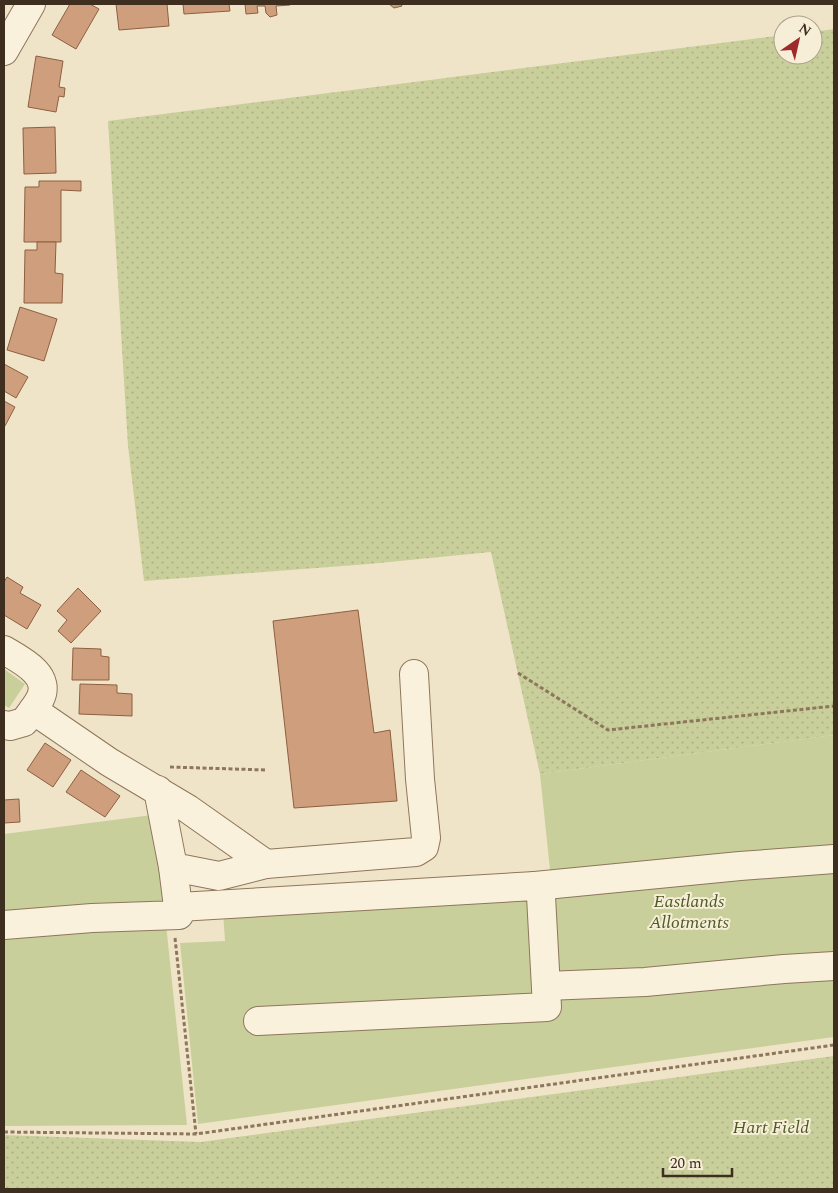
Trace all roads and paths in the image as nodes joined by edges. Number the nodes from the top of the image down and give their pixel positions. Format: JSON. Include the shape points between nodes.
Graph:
{"nodes":[{"id":1,"x":31,"y":4,"type":"edge"},
{"id":2,"x":4,"y":51,"type":"edge"},
{"id":3,"x":4,"y":650,"type":"edge"},
{"id":4,"x":518,"y":673,"type":"dead end"},
{"id":5,"x":414,"y":674,"type":"dead end"},
{"id":6,"x":834,"y":706,"type":"edge"},
{"id":7,"x":33,"y":710,"type":"junction"},
{"id":8,"x":4,"y":725,"type":"edge"},
{"id":9,"x":266,"y":770,"type":"dead end"},
{"id":10,"x":161,"y":778,"type":"junction"},
{"id":11,"x":834,"y":860,"type":"edge"},
{"id":12,"x":266,"y":864,"type":"junction"},
{"id":13,"x":173,"y":868,"type":"junction"},
{"id":14,"x":535,"y":886,"type":"junction"},
{"id":15,"x":176,"y":911,"type":"junction"},
{"id":16,"x":4,"y":925,"type":"edge"},
{"id":17,"x":834,"y":966,"type":"edge"},
{"id":18,"x":546,"y":986,"type":"junction"},
{"id":19,"x":258,"y":1022,"type":"dead end"},
{"id":20,"x":834,"y":1045,"type":"edge"},
{"id":21,"x":4,"y":1132,"type":"edge"},
{"id":22,"x":196,"y":1134,"type":"junction"}],
"edges":[{"from":1,"to":2,"type":"street"},
{"from":3,"to":7,"type":"street","via":[[36,671],[42,681],[41,697]]},
{"from":4,"to":6,"type":"path","via":[[608,730]]},
{"from":5,"to":12,"type":"street","via":[[426,838],[424,847],[416,852]]},
{"from":7,"to":8,"type":"street","via":[[24,722]]},
{"from":7,"to":10,"type":"street","via":[[109,762]]},
{"from":9,"to":10,"type":"path"},
{"from":10,"to":12,"type":"street"},
{"from":10,"to":13,"type":"street"},
{"from":11,"to":14,"type":"street"},
{"from":12,"to":13,"type":"street","via":[[219,876]]},
{"from":13,"to":15,"type":"street"},
{"from":14,"to":15,"type":"street"},
{"from":14,"to":18,"type":"street","via":[[541,896]]},
{"from":15,"to":16,"type":"street"},
{"from":15,"to":22,"type":"path"},
{"from":17,"to":18,"type":"street","via":[[645,982]]},
{"from":18,"to":19,"type":"street","via":[[547,1007]]},
{"from":20,"to":22,"type":"path"},
{"from":21,"to":22,"type":"path"}]}
